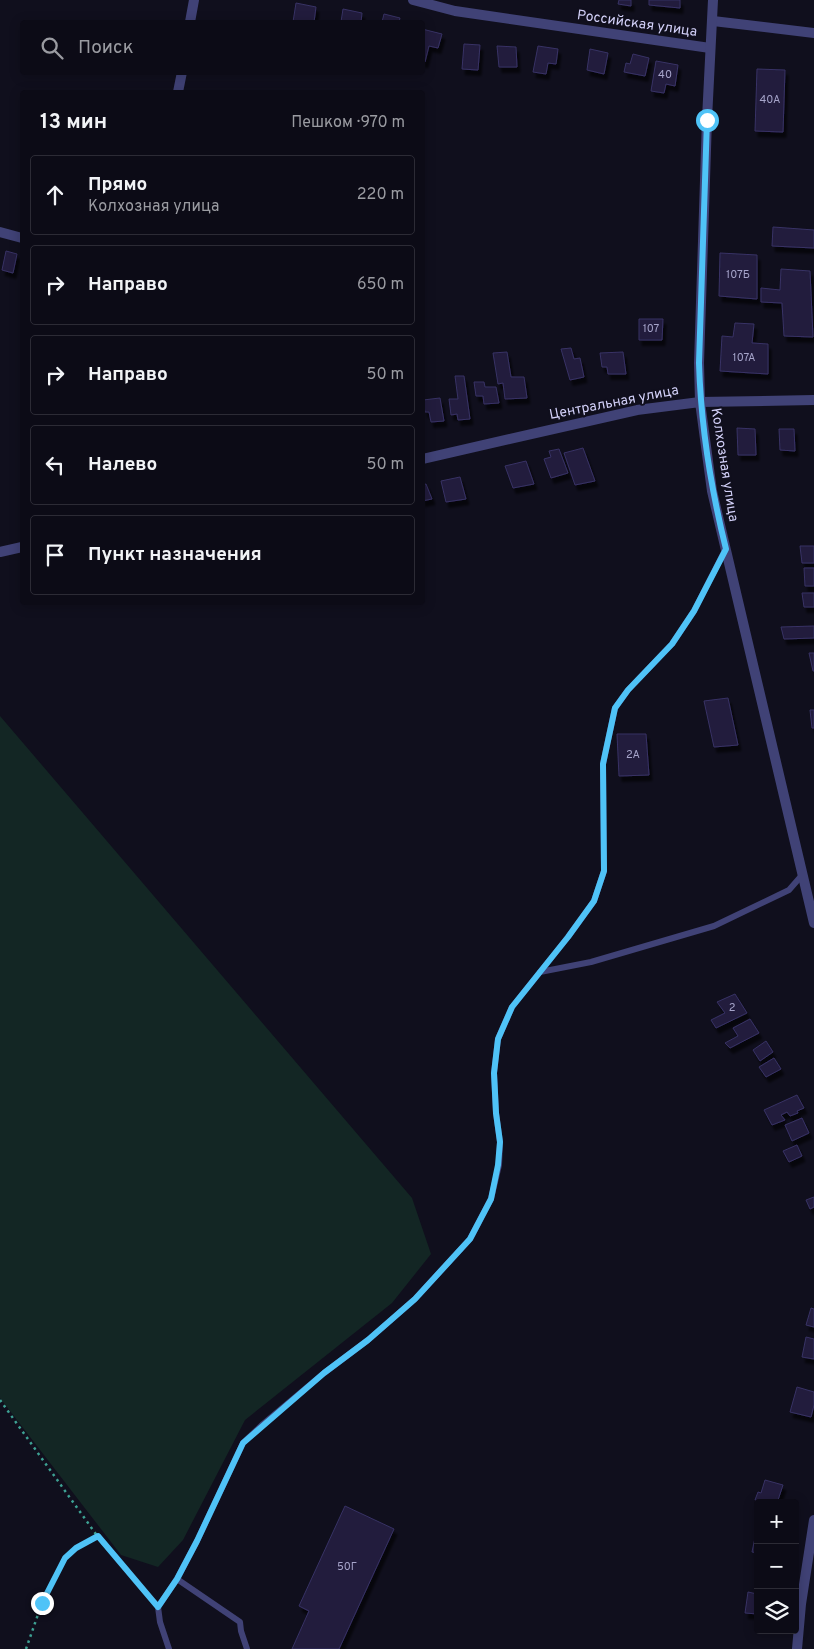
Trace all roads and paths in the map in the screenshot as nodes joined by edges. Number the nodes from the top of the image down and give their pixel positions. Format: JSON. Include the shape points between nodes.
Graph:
{"nodes":[{"id":1,"x":194,"y":0,"type":"edge"},
{"id":2,"x":413,"y":0,"type":"edge"},
{"id":3,"x":714,"y":0,"type":"edge"},
{"id":4,"x":190,"y":20,"type":"edge"},
{"id":5,"x":713,"y":21,"type":"junction"},
{"id":6,"x":814,"y":33,"type":"edge"},
{"id":7,"x":710,"y":48,"type":"junction"},
{"id":8,"x":181,"y":75,"type":"edge"},
{"id":9,"x":178,"y":90,"type":"edge"},
{"id":10,"x":0,"y":232,"type":"edge"},
{"id":11,"x":20,"y":237,"type":"edge"},
{"id":12,"x":814,"y":400,"type":"edge"},
{"id":13,"x":700,"y":402,"type":"junction"},
{"id":14,"x":425,"y":458,"type":"edge"},
{"id":15,"x":20,"y":547,"type":"edge"},
{"id":16,"x":726,"y":549,"type":"junction"},
{"id":17,"x":0,"y":552,"type":"edge"},
{"id":18,"x":803,"y":874,"type":"junction"},
{"id":19,"x":814,"y":924,"type":"edge"},
{"id":20,"x":540,"y":972,"type":"junction"},
{"id":21,"x":0,"y":1400,"type":"edge"},
{"id":22,"x":814,"y":1520,"type":"edge"},
{"id":23,"x":98,"y":1536,"type":"junction"},
{"id":24,"x":177,"y":1579,"type":"junction"},
{"id":25,"x":158,"y":1607,"type":"junction"},
{"id":26,"x":26,"y":1649,"type":"edge"},
{"id":27,"x":169,"y":1649,"type":"edge"},
{"id":28,"x":247,"y":1649,"type":"edge"},
{"id":29,"x":797,"y":1649,"type":"edge"}],
"edges":[{"from":1,"to":4,"type":"street"},
{"from":2,"to":7,"type":"street","name":"Российская улица","via":[[455,11]]},
{"from":3,"to":5,"type":"street","name":"Колхозная улица"},
{"from":5,"to":6,"type":"street"},
{"from":5,"to":7,"type":"street","name":"Колхозная улица"},
{"from":7,"to":13,"type":"street","name":"Колхозная улица"},
{"from":8,"to":9,"type":"street"},
{"from":10,"to":11,"type":"street"},
{"from":12,"to":13,"type":"street","name":"Центральная улица"},
{"from":13,"to":14,"type":"street","name":"Центральная улица","via":[[637,410]]},
{"from":13,"to":16,"type":"street","name":"Колхозная улица","via":[[712,490]]},
{"from":15,"to":17,"type":"street"},
{"from":16,"to":18,"type":"street","name":"Колхозная улица"},
{"from":16,"to":20,"type":"lane","via":[[694,611],[672,644],[615,708],[603,764],[604,871],[594,901]]},
{"from":18,"to":19,"type":"street","name":"Колхозная улица"},
{"from":18,"to":20,"type":"lane","via":[[789,890],[714,926],[590,962]]},
{"from":20,"to":24,"type":"lane","via":[[512,1007],[498,1039],[494,1073],[500,1142],[498,1165],[491,1199],[470,1239],[408,1305],[243,1443]]},
{"from":21,"to":23,"type":"path"},
{"from":22,"to":29,"type":"street"},
{"from":23,"to":25,"type":"path"},
{"from":23,"to":26,"type":"path","via":[[65,1558],[42,1603]]},
{"from":24,"to":25,"type":"lane"},
{"from":24,"to":28,"type":"lane","via":[[240,1622]]},
{"from":25,"to":27,"type":"lane"}]}
